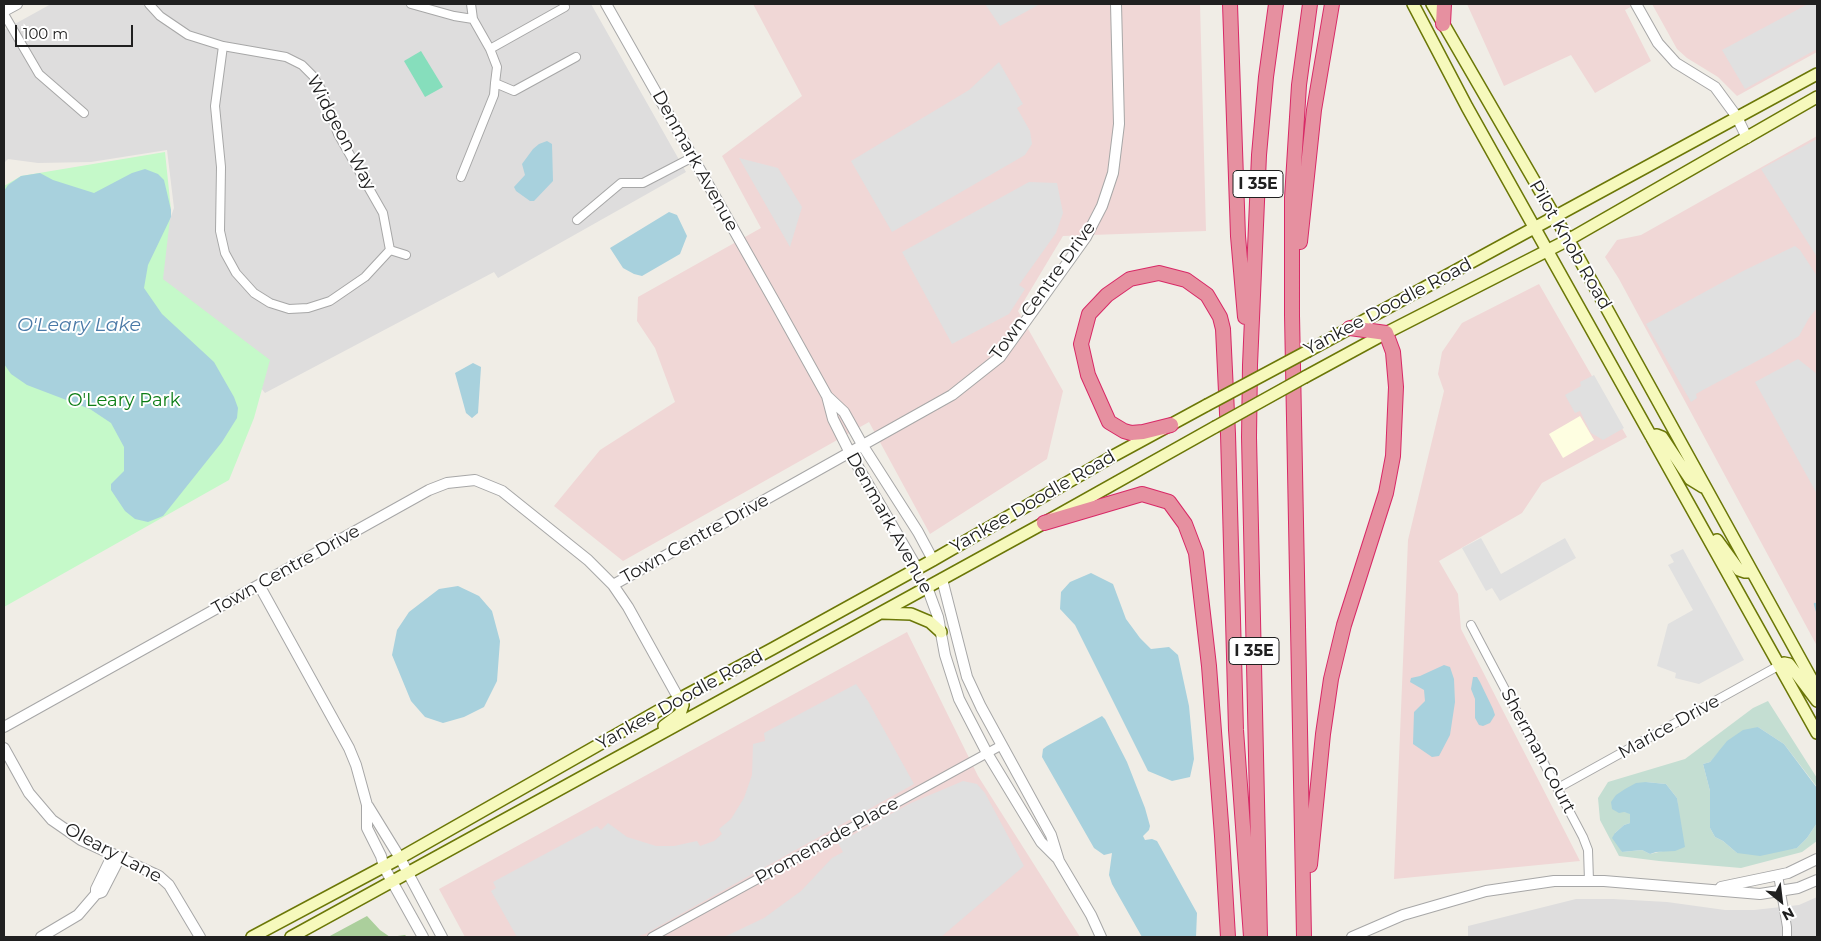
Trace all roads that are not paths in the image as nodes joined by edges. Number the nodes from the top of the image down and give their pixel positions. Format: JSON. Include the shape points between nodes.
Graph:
{"nodes":[{"id":1,"x":18,"y":4,"type":"edge"},
{"id":2,"x":149,"y":4,"type":"edge"},
{"id":3,"x":410,"y":4,"type":"edge"},
{"id":4,"x":471,"y":4,"type":"edge"},
{"id":5,"x":606,"y":4,"type":"edge"},
{"id":6,"x":1116,"y":4,"type":"edge"},
{"id":7,"x":1220,"y":4,"type":"edge"},
{"id":8,"x":1230,"y":4,"type":"edge"},
{"id":9,"x":1276,"y":4,"type":"edge"},
{"id":10,"x":1310,"y":4,"type":"edge"},
{"id":11,"x":1332,"y":4,"type":"edge"},
{"id":12,"x":1413,"y":4,"type":"edge"},
{"id":13,"x":1432,"y":4,"type":"edge"},
{"id":14,"x":1444,"y":4,"type":"edge"},
{"id":15,"x":1636,"y":4,"type":"edge"},
{"id":16,"x":565,"y":7,"type":"dead end"},
{"id":17,"x":4,"y":13,"type":"edge"},
{"id":18,"x":473,"y":19,"type":"junction"},
{"id":19,"x":1443,"y":24,"type":"junction"},
{"id":20,"x":223,"y":46,"type":"junction"},
{"id":21,"x":490,"y":49,"type":"junction"},
{"id":22,"x":576,"y":57,"type":"dead end"},
{"id":23,"x":1817,"y":74,"type":"edge"},
{"id":24,"x":495,"y":83,"type":"junction"},
{"id":25,"x":1817,"y":97,"type":"edge"},
{"id":26,"x":84,"y":113,"type":"dead end"},
{"id":27,"x":1737,"y":118,"type":"junction"},
{"id":28,"x":1747,"y":138,"type":"junction"},
{"id":29,"x":693,"y":157,"type":"junction"},
{"id":30,"x":462,"y":177,"type":"dead end"},
{"id":31,"x":1554,"y":218,"type":"junction"},
{"id":32,"x":577,"y":220,"type":"dead end"},
{"id":33,"x":1536,"y":227,"type":"junction"},
{"id":34,"x":1238,"y":236,"type":"junction"},
{"id":35,"x":1568,"y":240,"type":"junction"},
{"id":36,"x":390,"y":250,"type":"junction"},
{"id":37,"x":1547,"y":250,"type":"junction"},
{"id":38,"x":406,"y":255,"type":"dead end"},
{"id":39,"x":1292,"y":315,"type":"junction"},
{"id":40,"x":1350,"y":328,"type":"junction"},
{"id":41,"x":1386,"y":333,"type":"junction"},
{"id":42,"x":1250,"y":365,"type":"junction"},
{"id":43,"x":827,"y":396,"type":"junction"},
{"id":44,"x":1171,"y":425,"type":"junction"},
{"id":45,"x":1651,"y":436,"type":"junction"},
{"id":46,"x":863,"y":446,"type":"junction"},
{"id":47,"x":850,"y":453,"type":"junction"},
{"id":48,"x":1674,"y":476,"type":"junction"},
{"id":49,"x":1705,"y":488,"type":"junction"},
{"id":50,"x":1044,"y":523,"type":"junction"},
{"id":51,"x":933,"y":560,"type":"junction"},
{"id":52,"x":917,"y":568,"type":"junction"},
{"id":53,"x":1752,"y":572,"type":"junction"},
{"id":54,"x":942,"y":579,"type":"junction"},
{"id":55,"x":259,"y":584,"type":"junction"},
{"id":56,"x":613,"y":585,"type":"junction"},
{"id":57,"x":927,"y":587,"type":"junction"},
{"id":58,"x":880,"y":613,"type":"junction"},
{"id":59,"x":1471,"y":625,"type":"dead end"},
{"id":60,"x":941,"y":632,"type":"junction"},
{"id":61,"x":1780,"y":665,"type":"junction"},
{"id":62,"x":1817,"y":690,"type":"edge"},
{"id":63,"x":679,"y":698,"type":"junction"},
{"id":64,"x":1817,"y":701,"type":"edge"},
{"id":65,"x":4,"y":727,"type":"edge"},
{"id":66,"x":1817,"y":733,"type":"edge"},
{"id":67,"x":1002,"y":745,"type":"junction"},
{"id":68,"x":4,"y":748,"type":"edge"},
{"id":69,"x":987,"y":753,"type":"junction"},
{"id":70,"x":606,"y":765,"type":"junction"},
{"id":71,"x":1558,"y":788,"type":"junction"},
{"id":72,"x":367,"y":805,"type":"junction"},
{"id":73,"x":116,"y":855,"type":"junction"},
{"id":74,"x":400,"y":858,"type":"junction"},
{"id":75,"x":1817,"y":860,"type":"edge"},
{"id":76,"x":1059,"y":861,"type":"junction"},
{"id":77,"x":384,"y":867,"type":"junction"},
{"id":78,"x":408,"y":874,"type":"junction"},
{"id":79,"x":1778,"y":875,"type":"junction"},
{"id":80,"x":1817,"y":880,"type":"edge"},
{"id":81,"x":1589,"y":881,"type":"junction"},
{"id":82,"x":392,"y":882,"type":"junction"},
{"id":83,"x":1710,"y":890,"type":"junction"},
{"id":84,"x":1781,"y":890,"type":"junction"},
{"id":85,"x":1304,"y":934,"type":"edge"},
{"id":86,"x":41,"y":937,"type":"edge"},
{"id":87,"x":200,"y":937,"type":"edge"},
{"id":88,"x":252,"y":937,"type":"edge"},
{"id":89,"x":291,"y":937,"type":"edge"},
{"id":90,"x":423,"y":937,"type":"edge"},
{"id":91,"x":442,"y":937,"type":"edge"},
{"id":92,"x":652,"y":937,"type":"edge"},
{"id":93,"x":1101,"y":937,"type":"edge"},
{"id":94,"x":1228,"y":937,"type":"edge"},
{"id":95,"x":1251,"y":937,"type":"edge"},
{"id":96,"x":1260,"y":937,"type":"edge"},
{"id":97,"x":1352,"y":937,"type":"edge"},
{"id":98,"x":1787,"y":937,"type":"edge"}],
"edges":[{"from":1,"to":17,"type":"street"},
{"from":2,"to":20,"type":"street","name":"Widgeon Way","via":[[160,16],[188,35]]},
{"from":3,"to":18,"type":"street"},
{"from":4,"to":18,"type":"street"},
{"from":5,"to":29,"type":"street","name":"Denmark Avenue"},
{"from":6,"to":46,"type":"street","name":"Town Centre Drive","via":[[1119,124],[1112,173],[1102,206],[1086,238],[1000,357],[952,395]]},
{"from":7,"to":34,"type":"highway","via":[[1226,152]]},
{"from":8,"to":34,"type":"highway"},
{"from":9,"to":42,"type":"highway","number":"I 35E","via":[[1259,155]]},
{"from":10,"to":39,"type":"highway","number":"I 35E","via":[[1299,84],[1292,198]]},
{"from":11,"to":39,"type":"highway","via":[[1314,110]]},
{"from":12,"to":33,"type":"main road","name":"Pilot Knob Road"},
{"from":13,"to":19,"type":"main road","name":"Pilot Knob Road"},
{"from":14,"to":19,"type":"highway"},
{"from":15,"to":27,"type":"street","via":[[1658,43],[1676,63],[1715,87]]},
{"from":16,"to":21,"type":"street"},
{"from":17,"to":26,"type":"street","via":[[39,74]]},
{"from":18,"to":21,"type":"street"},
{"from":19,"to":31,"type":"main road","name":"Pilot Knob Road"},
{"from":20,"to":36,"type":"street","name":"Widgeon Way","via":[[286,57],[302,65],[313,76],[338,134],[383,213]]},
{"from":20,"to":36,"type":"street","via":[[215,106],[221,166],[220,231],[225,253],[236,273],[254,293],[270,303],[289,309],[308,308],[330,301],[364,277]]},
{"from":21,"to":24,"type":"street","via":[[497,67]]},
{"from":22,"to":24,"type":"street","via":[[514,91]]},
{"from":23,"to":27,"type":"main road","name":"Yankee Doodle Road"},
{"from":24,"to":30,"type":"street","via":[[494,95]]},
{"from":25,"to":28,"type":"main road","name":"Yankee Doodle Road"},
{"from":27,"to":28,"type":"street"},
{"from":27,"to":31,"type":"main road","name":"Yankee Doodle Road"},
{"from":28,"to":35,"type":"main road","name":"Yankee Doodle Road"},
{"from":29,"to":32,"type":"street","via":[[643,182],[622,183]]},
{"from":29,"to":43,"type":"street","name":"Denmark Avenue"},
{"from":31,"to":33,"type":"main road","name":"Yankee Doodle Road"},
{"from":31,"to":35,"type":"main road","name":"Pilot Knob Road"},
{"from":33,"to":37,"type":"main road","name":"Pilot Knob Road"},
{"from":33,"to":40,"type":"main road","name":"Yankee Doodle Road"},
{"from":34,"to":42,"type":"highway"},
{"from":35,"to":37,"type":"main road","name":"Yankee Doodle Road"},
{"from":35,"to":49,"type":"main road","name":"Pilot Knob Road"},
{"from":36,"to":38,"type":"street"},
{"from":37,"to":41,"type":"main road","name":"Yankee Doodle Road"},
{"from":37,"to":45,"type":"main road","name":"Pilot Knob Road"},
{"from":39,"to":85,"type":"highway","number":"I 35E"},
{"from":40,"to":41,"type":"highway"},
{"from":40,"to":44,"type":"main road","name":"Yankee Doodle Road","bridge":true},
{"from":41,"to":50,"type":"main road","name":"Yankee Doodle Road","bridge":true},
{"from":41,"to":85,"type":"highway","via":[[1393,352],[1396,387],[1393,456],[1386,493],[1344,625],[1331,679]]},
{"from":42,"to":96,"type":"highway","number":"I 35E"},
{"from":43,"to":46,"type":"street","name":"Denmark Avenue","via":[[844,412]]},
{"from":43,"to":47,"type":"street","name":"Denmark Avenue","via":[[832,419]]},
{"from":44,"to":51,"type":"main road","name":"Yankee Doodle Road"},
{"from":44,"to":95,"type":"highway","via":[[1131,433],[1109,422],[1088,375],[1081,344],[1089,314],[1107,295],[1130,279],[1159,273],[1186,280],[1207,295],[1223,329],[1236,730]]},
{"from":45,"to":48,"type":"main road","name":"Pilot Knob Road"},
{"from":45,"to":49,"type":"main road","name":"Pilot Knob Road","via":[[1662,437],[1690,479]]},
{"from":46,"to":47,"type":"street","name":"Town Centre Drive"},
{"from":46,"to":51,"type":"street","name":"Denmark Avenue"},
{"from":47,"to":52,"type":"street","name":"Denmark Avenue"},
{"from":47,"to":56,"type":"street","name":"Town Centre Drive"},
{"from":48,"to":53,"type":"main road","name":"Pilot Knob Road","via":[[1735,566]]},
{"from":48,"to":61,"type":"main road","name":"Pilot Knob Road"},
{"from":49,"to":53,"type":"main road","name":"Pilot Knob Road"},
{"from":50,"to":54,"type":"main road","name":"Yankee Doodle Road"},
{"from":50,"to":94,"type":"highway","via":[[1142,494],[1169,502],[1185,524],[1196,553],[1209,666]]},
{"from":51,"to":52,"type":"main road","name":"Yankee Doodle Road"},
{"from":51,"to":54,"type":"main road","name":"Denmark Avenue"},
{"from":52,"to":57,"type":"main road","name":"Denmark Avenue"},
{"from":52,"to":63,"type":"main road","name":"Yankee Doodle Road"},
{"from":53,"to":62,"type":"main road","name":"Pilot Knob Road"},
{"from":54,"to":57,"type":"main road","name":"Yankee Doodle Road"},
{"from":54,"to":67,"type":"street","name":"Denmark Avenue","via":[[967,677]]},
{"from":55,"to":56,"type":"street","name":"Town Centre Drive","via":[[429,490],[447,483],[475,480],[496,487],[588,560]]},
{"from":55,"to":65,"type":"street","name":"Town Centre Drive"},
{"from":55,"to":72,"type":"street","via":[[349,748]]},
{"from":56,"to":63,"type":"street"},
{"from":57,"to":58,"type":"main road","name":"Yankee Doodle Road"},
{"from":57,"to":60,"type":"street","name":"Denmark Avenue"},
{"from":58,"to":60,"type":"main road","via":[[911,614],[930,622]]},
{"from":58,"to":70,"type":"main road","name":"Yankee Doodle Road"},
{"from":59,"to":71,"type":"street","name":"Sherman Court"},
{"from":60,"to":69,"type":"street","name":"Denmark Avenue","via":[[954,688]]},
{"from":61,"to":64,"type":"main road","name":"Pilot Knob Road","via":[[1789,664]]},
{"from":61,"to":66,"type":"main road","name":"Pilot Knob Road"},
{"from":61,"to":71,"type":"street","name":"Marice Drive"},
{"from":63,"to":70,"type":"main road","via":[[683,705],[680,714]]},
{"from":63,"to":74,"type":"main road","name":"Yankee Doodle Road"},
{"from":67,"to":69,"type":"street","name":"Promenade Place"},
{"from":67,"to":76,"type":"street","name":"Denmark Avenue","via":[[1051,835]]},
{"from":68,"to":73,"type":"street","name":"Oleary Lane","via":[[29,793],[52,820],[81,840]]},
{"from":69,"to":76,"type":"street","name":"Denmark Avenue","via":[[1041,842]]},
{"from":69,"to":92,"type":"street","name":"Promenade Place"},
{"from":70,"to":78,"type":"main road","name":"Yankee Doodle Road"},
{"from":71,"to":81,"type":"street","name":"Sherman Court","via":[[1586,843]]},
{"from":72,"to":74,"type":"street"},
{"from":72,"to":77,"type":"street","via":[[367,828]]},
{"from":73,"to":86,"type":"street","via":[[102,892],[96,894],[78,915]]},
{"from":73,"to":87,"type":"street","name":"Oleary Lane","via":[[160,876],[169,885]]},
{"from":74,"to":77,"type":"main road","name":"Yankee Doodle Road"},
{"from":74,"to":78,"type":"street"},
{"from":75,"to":79,"type":"street"},
{"from":76,"to":93,"type":"street","name":"Denmark Avenue"},
{"from":77,"to":82,"type":"street"},
{"from":77,"to":88,"type":"main road","name":"Yankee Doodle Road"},
{"from":78,"to":82,"type":"main road","name":"Yankee Doodle Road"},
{"from":78,"to":91,"type":"street"},
{"from":79,"to":83,"type":"street"},
{"from":79,"to":84,"type":"street"},
{"from":80,"to":84,"type":"street","via":[[1798,888]]},
{"from":81,"to":83,"type":"street"},
{"from":81,"to":97,"type":"street","via":[[1554,881],[1486,891],[1403,914]]},
{"from":82,"to":89,"type":"main road","name":"Yankee Doodle Road"},
{"from":82,"to":90,"type":"street"},
{"from":83,"to":84,"type":"street","via":[[1760,894]]},
{"from":84,"to":98,"type":"street"}]}
